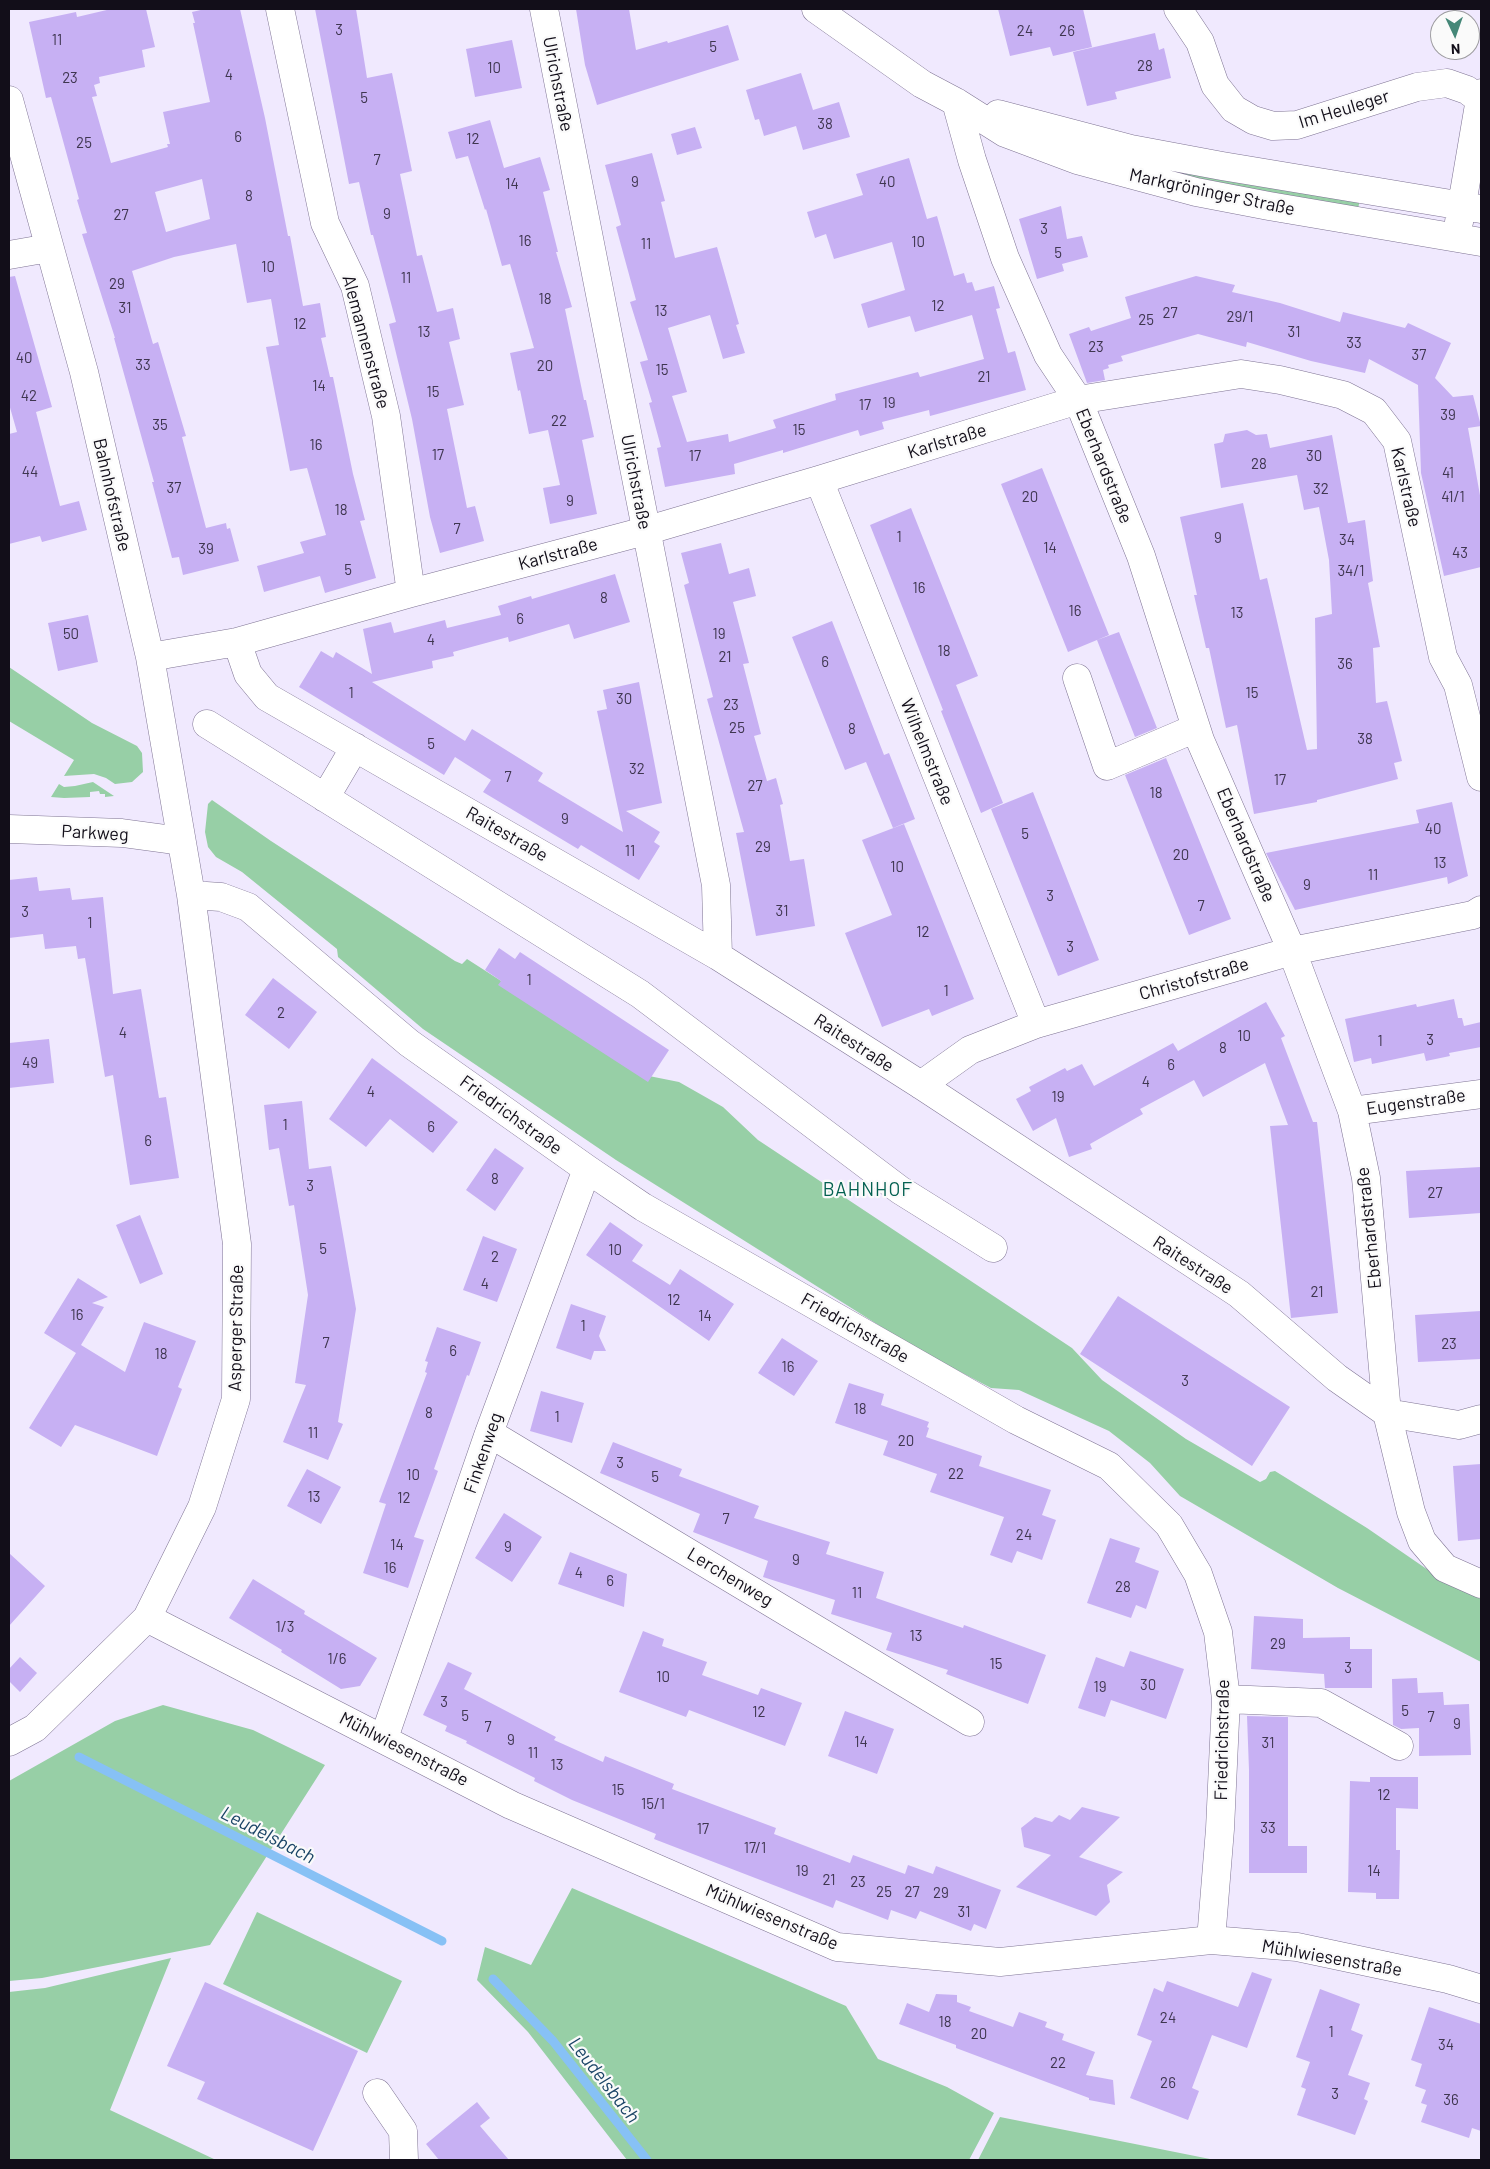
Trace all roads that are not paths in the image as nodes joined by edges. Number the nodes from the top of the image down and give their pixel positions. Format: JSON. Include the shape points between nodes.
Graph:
{"nodes":[{"id":1,"x":280,"y":9,"type":"edge"},
{"id":2,"x":544,"y":9,"type":"edge"},
{"id":3,"x":816,"y":9,"type":"edge"},
{"id":4,"x":1178,"y":9,"type":"edge"},
{"id":5,"x":1480,"y":96,"type":"edge"},
{"id":6,"x":9,"y":100,"type":"edge"},
{"id":7,"x":956,"y":102,"type":"junction"},
{"id":8,"x":1472,"y":207,"type":"edge"},
{"id":9,"x":1469,"y":240,"type":"edge"},
{"id":10,"x":49,"y":248,"type":"junction"},
{"id":11,"x":9,"y":254,"type":"edge"},
{"id":12,"x":1078,"y":400,"type":"junction"},
{"id":13,"x":819,"y":480,"type":"junction"},
{"id":14,"x":646,"y":531,"type":"junction"},
{"id":15,"x":410,"y":593,"type":"junction"},
{"id":16,"x":237,"y":642,"type":"junction"},
{"id":17,"x":150,"y":657,"type":"junction"},
{"id":18,"x":1077,"y":678,"type":"dead end"},
{"id":19,"x":1470,"y":682,"type":"edge"},
{"id":20,"x":207,"y":724,"type":"dead end"},
{"id":21,"x":1196,"y":728,"type":"junction"},
{"id":22,"x":355,"y":747,"type":"junction"},
{"id":23,"x":1481,"y":777,"type":"edge"},
{"id":24,"x":325,"y":798,"type":"junction"},
{"id":25,"x":9,"y":829,"type":"edge"},
{"id":26,"x":181,"y":842,"type":"junction"},
{"id":27,"x":191,"y":895,"type":"junction"},
{"id":28,"x":1481,"y":910,"type":"edge"},
{"id":29,"x":1292,"y":951,"type":"junction"},
{"id":30,"x":718,"y":956,"type":"junction"},
{"id":31,"x":1036,"y":1024,"type":"junction"},
{"id":32,"x":920,"y":1085,"type":"junction"},
{"id":33,"x":1481,"y":1094,"type":"edge"},
{"id":34,"x":1352,"y":1111,"type":"junction"},
{"id":35,"x":587,"y":1169,"type":"junction"},
{"id":36,"x":993,"y":1248,"type":"dead end"},
{"id":37,"x":1387,"y":1413,"type":"junction"},
{"id":38,"x":1481,"y":1419,"type":"edge"},
{"id":39,"x":489,"y":1433,"type":"junction"},
{"id":40,"x":1481,"y":1584,"type":"edge"},
{"id":41,"x":147,"y":1618,"type":"junction"},
{"id":42,"x":1226,"y":1699,"type":"junction"},
{"id":43,"x":970,"y":1722,"type":"dead end"},
{"id":44,"x":384,"y":1738,"type":"junction"},
{"id":45,"x":9,"y":1742,"type":"edge"},
{"id":46,"x":1399,"y":1746,"type":"dead end"},
{"id":47,"x":1211,"y":1940,"type":"junction"},
{"id":48,"x":1481,"y":1989,"type":"edge"},
{"id":49,"x":377,"y":2093,"type":"dead end"},
{"id":50,"x":404,"y":2160,"type":"edge"}],
"edges":[{"from":1,"to":15,"type":"street","name":"Alemannenstraße","via":[[324,223],[355,286],[386,416]]},
{"from":2,"to":14,"type":"street","name":"Ulrichstraße"},
{"from":3,"to":7,"type":"street","name":"Markgröninger Straße","via":[[922,84]]},
{"from":4,"to":5,"type":"street","name":"Im Heuleger","via":[[1200,42],[1216,85],[1234,109],[1252,120],[1273,126],[1297,125],[1417,87],[1448,83]]},
{"from":5,"to":8,"type":"street"},
{"from":6,"to":10,"type":"street","name":"Bahnhofstraße"},
{"from":7,"to":8,"type":"street","name":"Markgröninger Straße","via":[[1131,149]]},
{"from":7,"to":9,"type":"street","name":"Markgröninger Straße","via":[[1005,134],[1086,162],[1196,192]]},
{"from":7,"to":12,"type":"street","name":"Eberhardstraße","via":[[1005,258],[1048,355]]},
{"from":8,"to":9,"type":"street"},
{"from":10,"to":11,"type":"street"},
{"from":10,"to":17,"type":"street","name":"Bahnhofstraße","via":[[84,372]]},
{"from":12,"to":13,"type":"street","name":"Karlstraße"},
{"from":12,"to":19,"type":"street","name":"Karlstraße","via":[[1242,374],[1343,395],[1374,411],[1397,441],[1443,657]]},
{"from":12,"to":21,"type":"street","name":"Eberhardstraße","via":[[1141,556]]},
{"from":13,"to":14,"type":"street","name":"Karlstraße"},
{"from":13,"to":31,"type":"street","name":"Wilhelmstraße"},
{"from":14,"to":15,"type":"street","name":"Karlstraße"},
{"from":14,"to":30,"type":"street","name":"Ulrichstraße","via":[[716,885]]},
{"from":15,"to":16,"type":"street","name":"Karlstraße"},
{"from":16,"to":17,"type":"street","name":"Karlstraße"},
{"from":16,"to":22,"type":"street","name":"Raitestraße","via":[[248,674],[267,697]]},
{"from":17,"to":26,"type":"street","name":"Bahnhofstraße"},
{"from":18,"to":21,"type":"street","via":[[1107,766]]},
{"from":19,"to":23,"type":"street","name":"Karlstraße"},
{"from":20,"to":24,"type":"street"},
{"from":21,"to":29,"type":"street","name":"Eberhardstraße"},
{"from":22,"to":24,"type":"street"},
{"from":22,"to":30,"type":"street","name":"Raitestraße"},
{"from":24,"to":36,"type":"street","via":[[640,994],[900,1190]]},
{"from":25,"to":26,"type":"street","name":"Parkweg","via":[[122,833]]},
{"from":26,"to":27,"type":"street","name":"Bahnhofstraße"},
{"from":27,"to":35,"type":"street","name":"Friedrichstraße","via":[[220,896],[248,908],[409,1042]]},
{"from":27,"to":41,"type":"street","name":"Asperger Straße","via":[[237,1244],[236,1399],[202,1507]]},
{"from":28,"to":29,"type":"street","name":"Christofstraße","via":[[1473,915]]},
{"from":29,"to":31,"type":"street","name":"Christofstraße"},
{"from":29,"to":34,"type":"street","name":"Eberhardstraße"},
{"from":30,"to":32,"type":"street","name":"Raitestraße"},
{"from":31,"to":32,"type":"street","name":"Christofstraße","via":[[970,1050]]},
{"from":32,"to":37,"type":"street","name":"Raitestraße","via":[[1239,1294],[1337,1378]]},
{"from":33,"to":34,"type":"street","name":"Eugenstraße"},
{"from":34,"to":37,"type":"street","name":"Eberhardstraße","via":[[1366,1178]]},
{"from":35,"to":39,"type":"street","name":"Finkenweg"},
{"from":35,"to":42,"type":"street","name":"Friedrichstraße","via":[[643,1207],[1016,1420],[1109,1466],[1168,1525],[1198,1574],[1218,1632]]},
{"from":37,"to":38,"type":"street","name":"Raitestraße","via":[[1459,1425]]},
{"from":37,"to":40,"type":"street","name":"Eberhardstraße","via":[[1411,1512],[1422,1541],[1445,1568]]},
{"from":39,"to":43,"type":"street","name":"Lerchenweg"},
{"from":39,"to":44,"type":"street","name":"Finkenweg"},
{"from":41,"to":44,"type":"street","name":"Mühlwiesenstraße"},
{"from":41,"to":45,"type":"street","name":"Asperger Straße","via":[[35,1728]]},
{"from":42,"to":46,"type":"street","via":[[1321,1702]]},
{"from":42,"to":47,"type":"street","name":"Friedrichstraße"},
{"from":44,"to":47,"type":"street","name":"Mühlwiesenstraße","via":[[512,1805],[837,1947],[1000,1962]]},
{"from":47,"to":48,"type":"street","name":"Mühlwiesenstraße","via":[[1297,1948],[1448,1979]]},
{"from":49,"to":50,"type":"street","via":[[404,2132]]}]}
